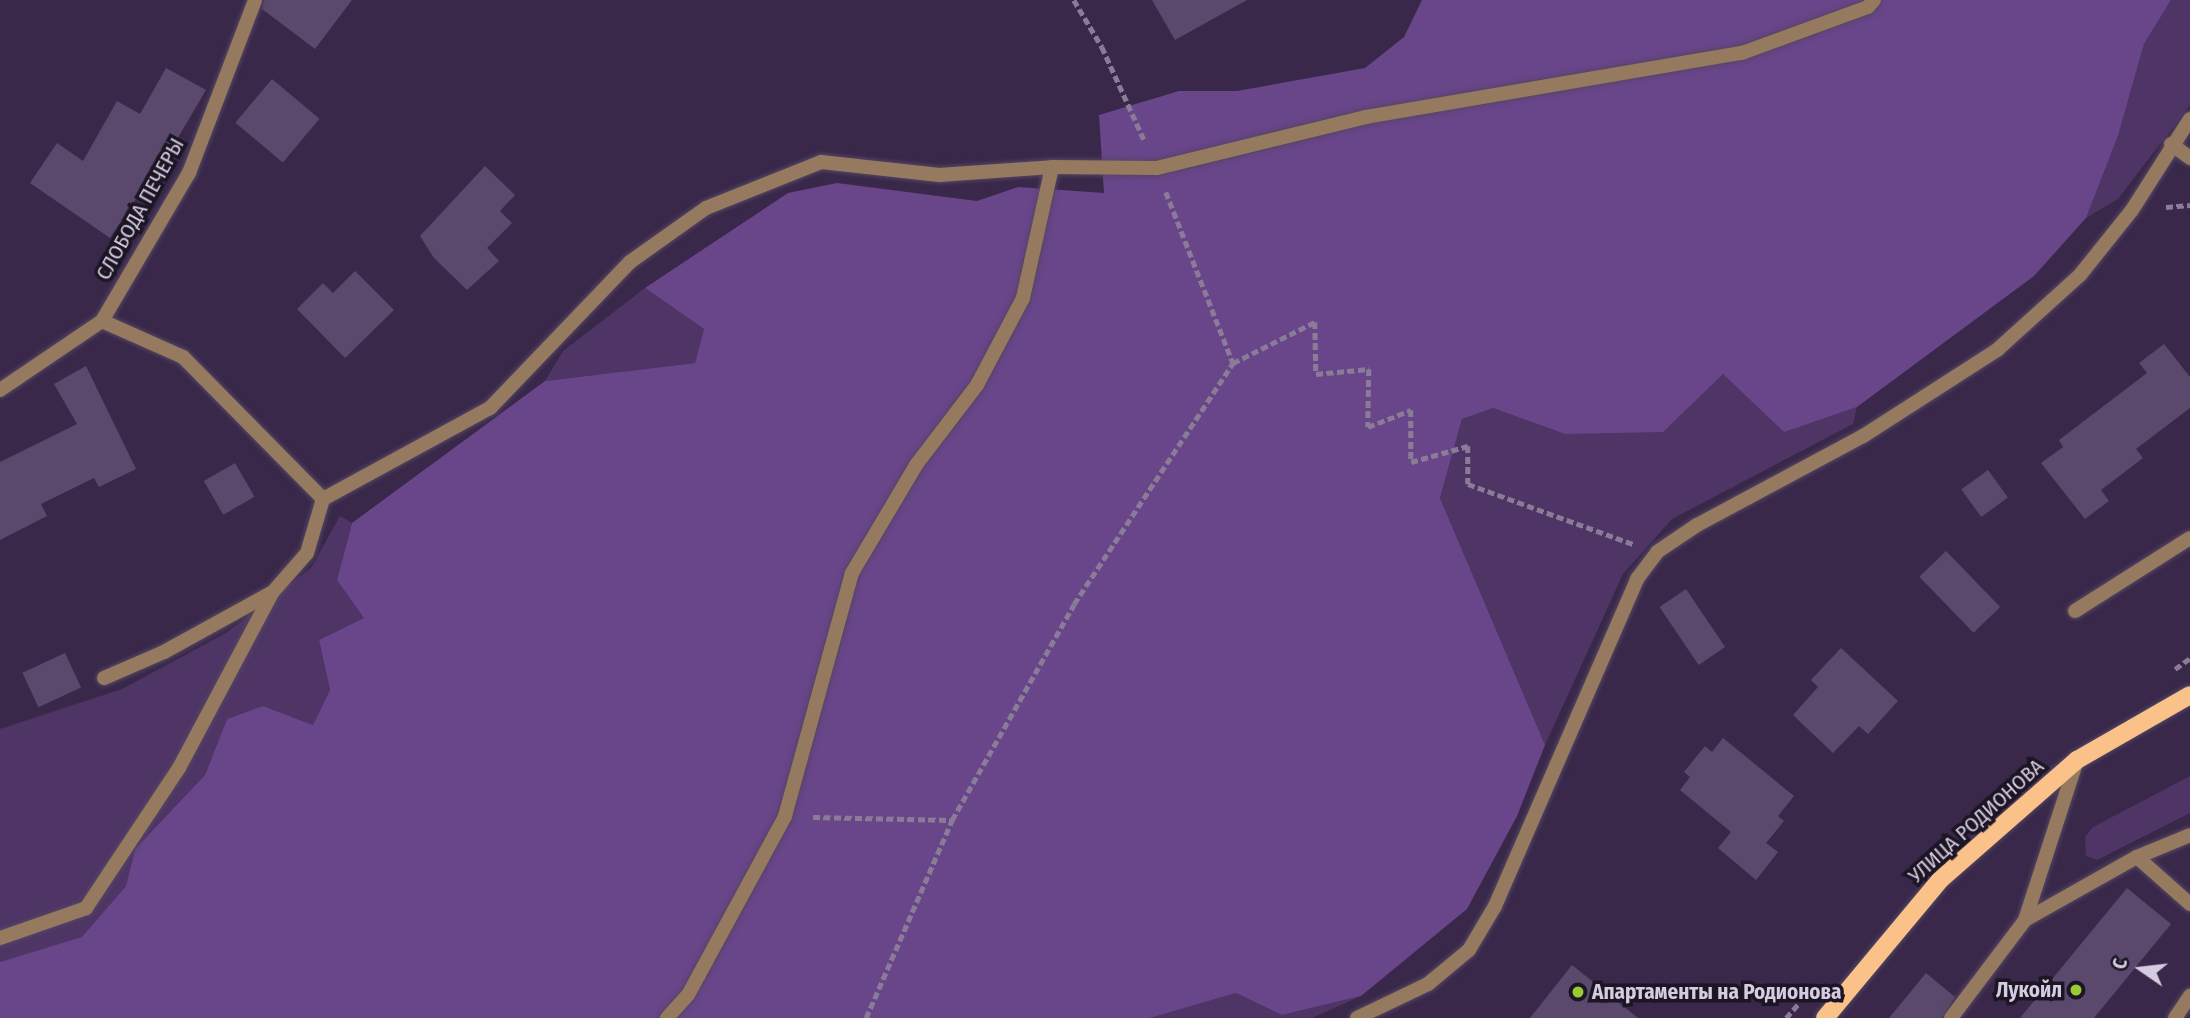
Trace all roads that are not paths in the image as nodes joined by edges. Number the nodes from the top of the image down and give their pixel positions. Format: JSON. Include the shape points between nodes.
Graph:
{"nodes":[{"id":1,"x":255,"y":0,"type":"edge"},
{"id":2,"x":1874,"y":0,"type":"edge"},
{"id":3,"x":2190,"y":119,"type":"edge"},
{"id":4,"x":2171,"y":144,"type":"junction"},
{"id":5,"x":2190,"y":159,"type":"edge"},
{"id":6,"x":1052,"y":167,"type":"junction"},
{"id":7,"x":102,"y":321,"type":"junction"},
{"id":8,"x":0,"y":390,"type":"edge"},
{"id":9,"x":323,"y":499,"type":"junction"},
{"id":10,"x":2190,"y":538,"type":"edge"},
{"id":11,"x":272,"y":593,"type":"junction"},
{"id":12,"x":2074,"y":611,"type":"dead end"},
{"id":13,"x":104,"y":678,"type":"dead end"},
{"id":14,"x":2190,"y":695,"type":"edge"},
{"id":15,"x":2077,"y":760,"type":"junction"},
{"id":16,"x":2190,"y":835,"type":"edge"},
{"id":17,"x":2137,"y":856,"type":"junction"},
{"id":18,"x":2190,"y":904,"type":"edge"},
{"id":19,"x":2025,"y":920,"type":"junction"},
{"id":20,"x":0,"y":938,"type":"edge"},
{"id":21,"x":2190,"y":996,"type":"edge"},
{"id":22,"x":667,"y":1018,"type":"edge"},
{"id":23,"x":1357,"y":1018,"type":"edge"},
{"id":24,"x":1825,"y":1018,"type":"edge"},
{"id":25,"x":1951,"y":1018,"type":"edge"},
{"id":26,"x":2175,"y":1018,"type":"edge"}],
"edges":[{"from":1,"to":7,"type":"street","name":"СЛОБОДА ПЕЧЕРЫ","via":[[189,173]]},
{"from":2,"to":6,"type":"street","via":[[1868,7],[1742,53],[1366,117],[1157,168]]},
{"from":3,"to":4,"type":"street"},
{"from":4,"to":5,"type":"street"},
{"from":4,"to":23,"type":"street","via":[[2132,210],[2080,275],[1997,350],[1863,436],[1697,525],[1657,552],[1637,579],[1495,906],[1469,950],[1428,984]]},
{"from":6,"to":9,"type":"street","via":[[939,175],[821,162],[706,208],[630,262],[490,408]]},
{"from":6,"to":22,"type":"street","via":[[1023,298],[977,385],[916,465],[852,573],[785,816],[688,995]]},
{"from":7,"to":8,"type":"street","name":"СЛОБОДА ПЕЧЕРЫ"},
{"from":7,"to":9,"type":"street","via":[[183,357]]},
{"from":9,"to":11,"type":"street","via":[[307,553]]},
{"from":10,"to":12,"type":"street"},
{"from":11,"to":13,"type":"street","via":[[164,652]]},
{"from":11,"to":20,"type":"street","via":[[179,768],[86,908]]},
{"from":14,"to":15,"type":"main road","name":"УЛИЦА РОДИОНОВА"},
{"from":15,"to":19,"type":"street"},
{"from":15,"to":24,"type":"main road","name":"УЛИЦА РОДИОНОВА","via":[[1941,879]]},
{"from":16,"to":17,"type":"street"},
{"from":17,"to":18,"type":"street"},
{"from":17,"to":19,"type":"street"},
{"from":19,"to":25,"type":"street"},
{"from":21,"to":26,"type":"street"}]}
